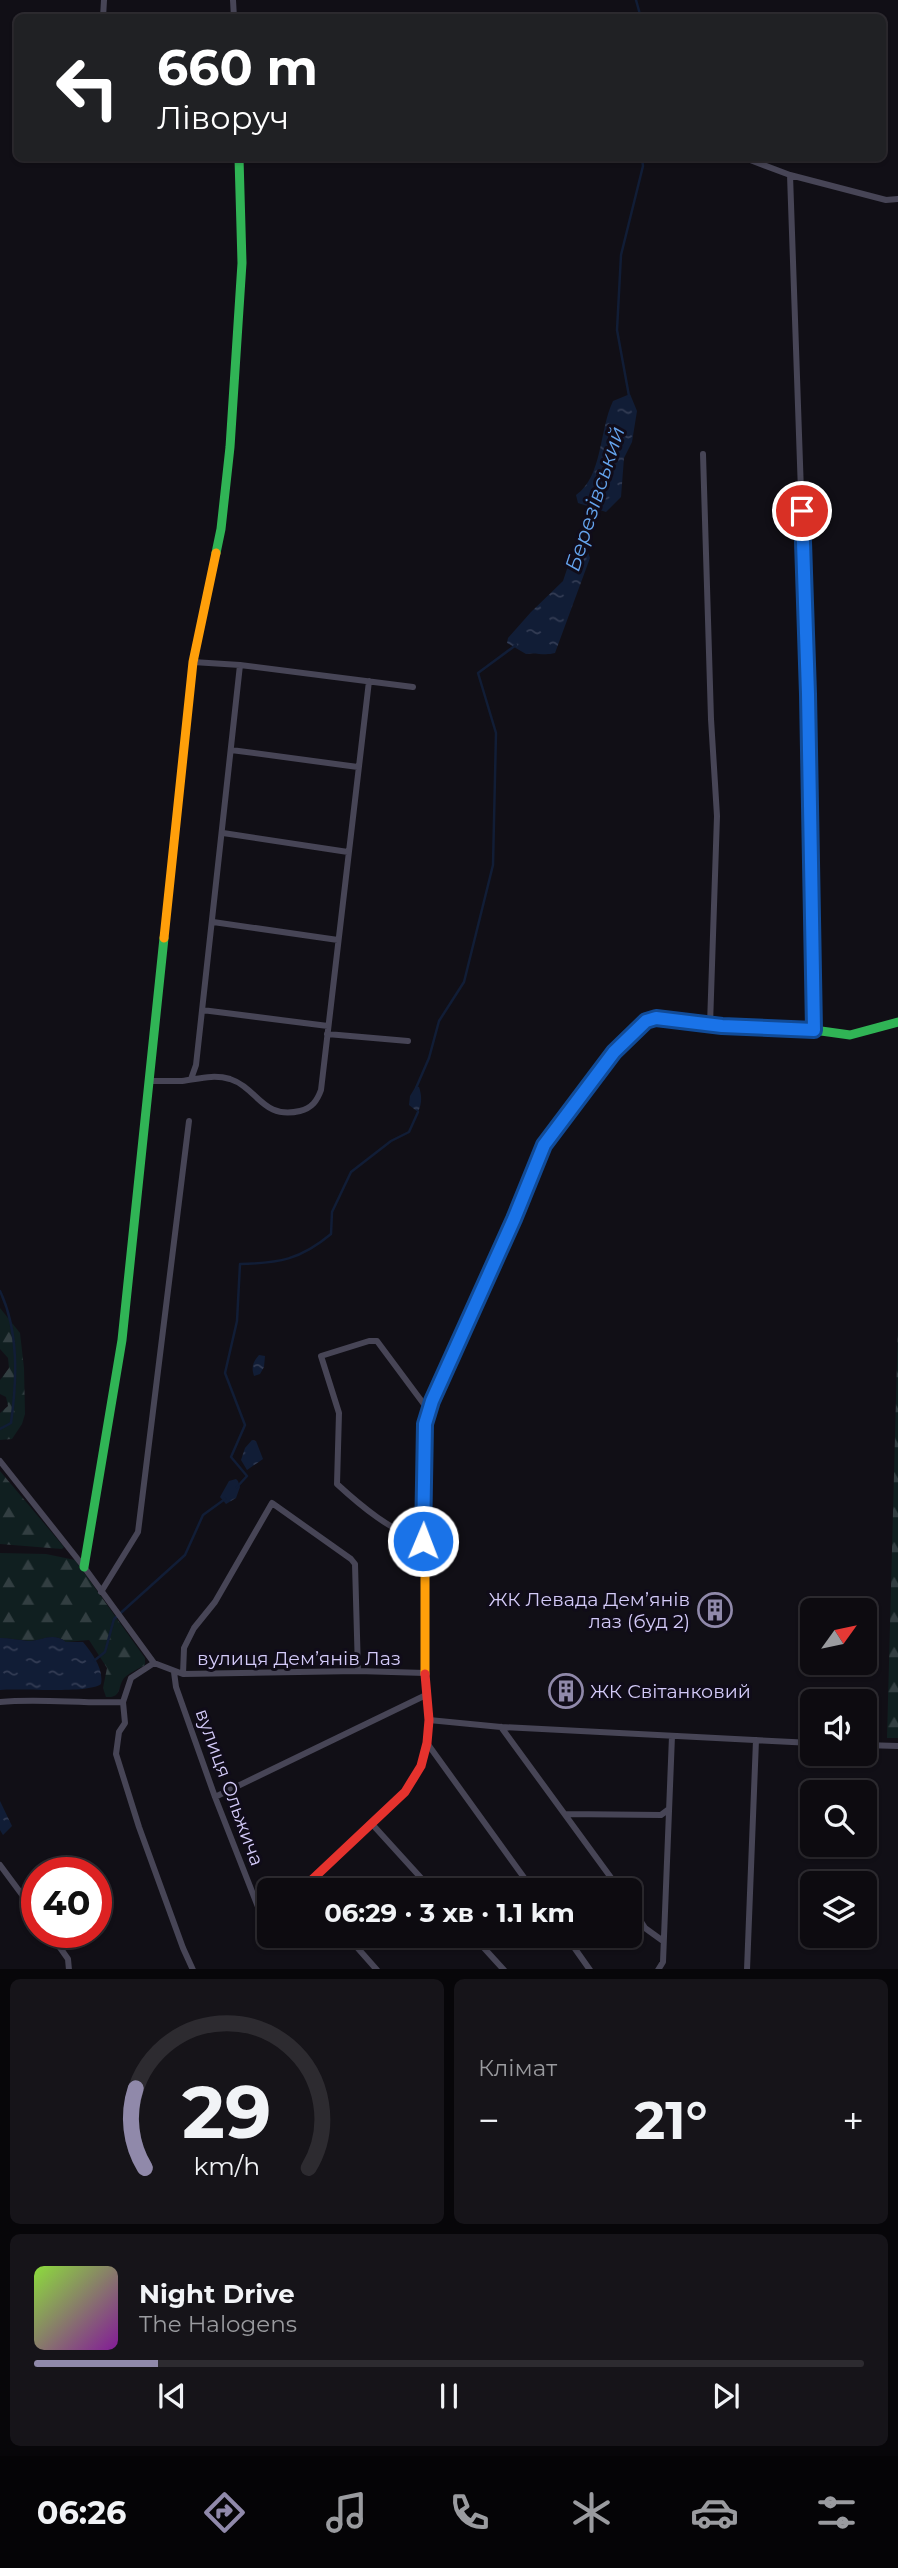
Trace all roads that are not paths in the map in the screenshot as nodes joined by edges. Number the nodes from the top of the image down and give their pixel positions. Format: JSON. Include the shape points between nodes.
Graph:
{"nodes":[{"id":1,"x":239,"y":161,"type":"edge"},
{"id":2,"x":753,"y":161,"type":"edge"},
{"id":3,"x":790,"y":175,"type":"junction"},
{"id":4,"x":898,"y":199,"type":"edge"},
{"id":5,"x":703,"y":454,"type":"dead end"},
{"id":6,"x":193,"y":662,"type":"junction"},
{"id":7,"x":240,"y":665,"type":"junction"},
{"id":8,"x":369,"y":681,"type":"junction"},
{"id":9,"x":413,"y":687,"type":"dead end"},
{"id":10,"x":231,"y":750,"type":"junction"},
{"id":11,"x":358,"y":767,"type":"junction"},
{"id":12,"x":223,"y":833,"type":"junction"},
{"id":13,"x":348,"y":852,"type":"junction"},
{"id":14,"x":212,"y":922,"type":"junction"},
{"id":15,"x":338,"y":940,"type":"junction"},
{"id":16,"x":202,"y":1010,"type":"junction"},
{"id":17,"x":898,"y":1022,"type":"edge"},
{"id":18,"x":710,"y":1025,"type":"junction"},
{"id":19,"x":328,"y":1026,"type":"junction"},
{"id":20,"x":814,"y":1030,"type":"junction"},
{"id":21,"x":327,"y":1034,"type":"junction"},
{"id":22,"x":408,"y":1041,"type":"dead end"},
{"id":23,"x":191,"y":1079,"type":"junction"},
{"id":24,"x":149,"y":1081,"type":"junction"},
{"id":25,"x":190,"y":1121,"type":"dead end"},
{"id":26,"x":429,"y":1411,"type":"junction"},
{"id":27,"x":0,"y":1461,"type":"edge"},
{"id":28,"x":423,"y":1541,"type":"junction"},
{"id":29,"x":84,"y":1567,"type":"junction"},
{"id":30,"x":101,"y":1592,"type":"junction"},
{"id":31,"x":154,"y":1664,"type":"junction"},
{"id":32,"x":358,"y":1671,"type":"junction"},
{"id":33,"x":174,"y":1672,"type":"junction"},
{"id":34,"x":425,"y":1673,"type":"junction"},
{"id":35,"x":183,"y":1674,"type":"junction"},
{"id":36,"x":426,"y":1695,"type":"junction"},
{"id":37,"x":0,"y":1702,"type":"edge"},
{"id":38,"x":123,"y":1702,"type":"junction"},
{"id":39,"x":429,"y":1720,"type":"junction"},
{"id":40,"x":501,"y":1727,"type":"junction"},
{"id":41,"x":672,"y":1736,"type":"junction"},
{"id":42,"x":755,"y":1740,"type":"junction"},
{"id":43,"x":800,"y":1742,"type":"edge"},
{"id":44,"x":427,"y":1743,"type":"junction"},
{"id":45,"x":877,"y":1745,"type":"edge"},
{"id":46,"x":898,"y":1746,"type":"edge"},
{"id":47,"x":215,"y":1797,"type":"junction"},
{"id":48,"x":669,"y":1809,"type":"junction"},
{"id":49,"x":565,"y":1814,"type":"junction"},
{"id":50,"x":372,"y":1824,"type":"junction"},
{"id":51,"x":0,"y":1865,"type":"edge"},
{"id":52,"x":316,"y":1878,"type":"edge"},
{"id":53,"x":421,"y":1878,"type":"edge"},
{"id":54,"x":524,"y":1878,"type":"edge"},
{"id":55,"x":611,"y":1878,"type":"edge"},
{"id":56,"x":21,"y":1893,"type":"edge"},
{"id":57,"x":257,"y":1904,"type":"edge"},
{"id":58,"x":642,"y":1923,"type":"edge"},
{"id":59,"x":663,"y":1941,"type":"junction"},
{"id":60,"x":61,"y":1948,"type":"edge"},
{"id":61,"x":358,"y":1948,"type":"edge"},
{"id":62,"x":484,"y":1948,"type":"edge"},
{"id":63,"x":575,"y":1948,"type":"edge"},
{"id":64,"x":69,"y":1969,"type":"edge"},
{"id":65,"x":193,"y":1969,"type":"edge"},
{"id":66,"x":377,"y":1969,"type":"edge"},
{"id":67,"x":504,"y":1969,"type":"edge"},
{"id":68,"x":590,"y":1969,"type":"edge"},
{"id":69,"x":657,"y":1969,"type":"edge"},
{"id":70,"x":747,"y":1969,"type":"edge"}],
"edges":[{"from":1,"to":6,"type":"street","via":[[242,263],[230,447],[221,529]]},
{"from":2,"to":3,"type":"street"},
{"from":3,"to":4,"type":"street","via":[[886,200]]},
{"from":3,"to":20,"type":"street"},
{"from":5,"to":18,"type":"street","via":[[717,816]]},
{"from":6,"to":7,"type":"street"},
{"from":6,"to":24,"type":"street"},
{"from":7,"to":8,"type":"street"},
{"from":7,"to":10,"type":"street"},
{"from":8,"to":9,"type":"street"},
{"from":8,"to":11,"type":"street"},
{"from":10,"to":11,"type":"street"},
{"from":10,"to":12,"type":"street"},
{"from":11,"to":13,"type":"street"},
{"from":12,"to":13,"type":"street"},
{"from":12,"to":14,"type":"street"},
{"from":13,"to":15,"type":"street"},
{"from":14,"to":15,"type":"street"},
{"from":14,"to":16,"type":"street"},
{"from":15,"to":19,"type":"street"},
{"from":16,"to":19,"type":"street"},
{"from":16,"to":23,"type":"street"},
{"from":17,"to":20,"type":"street","via":[[850,1035]]},
{"from":18,"to":20,"type":"street"},
{"from":18,"to":26,"type":"street","via":[[656,1018],[646,1021],[614,1052],[544,1145]]},
{"from":19,"to":21,"type":"street"},
{"from":21,"to":22,"type":"street"},
{"from":21,"to":23,"type":"street","via":[[318,1099],[301,1111],[278,1112],[264,1106],[231,1079]]},
{"from":23,"to":24,"type":"street"},
{"from":24,"to":29,"type":"street","via":[[122,1340]]},
{"from":25,"to":30,"type":"street","via":[[138,1532]]},
{"from":26,"to":28,"type":"street"},
{"from":26,"to":28,"type":"street","via":[[377,1340],[321,1356],[339,1413],[337,1484],[361,1506]]},
{"from":27,"to":29,"type":"street"},
{"from":28,"to":34,"type":"street"},
{"from":29,"to":30,"type":"street"},
{"from":30,"to":31,"type":"street"},
{"from":31,"to":33,"type":"street","name":"вулиця Демʼянів Лаз"},
{"from":31,"to":38,"type":"street","via":[[131,1678]]},
{"from":32,"to":34,"type":"street","name":"вулиця Демʼянів Лаз"},
{"from":32,"to":35,"type":"street","name":"вулиця Демʼянів Лаз"},
{"from":32,"to":35,"type":"street","via":[[355,1564],[272,1503],[215,1602],[194,1628],[184,1648]]},
{"from":33,"to":35,"type":"street","name":"вулиця Демʼянів Лаз"},
{"from":33,"to":47,"type":"street","name":"вулиця Ольжича"},
{"from":34,"to":36,"type":"street"},
{"from":36,"to":39,"type":"street"},
{"from":36,"to":47,"type":"street"},
{"from":37,"to":38,"type":"street"},
{"from":38,"to":65,"type":"street","via":[[125,1723],[116,1754]]},
{"from":39,"to":40,"type":"street"},
{"from":39,"to":44,"type":"street"},
{"from":40,"to":41,"type":"street"},
{"from":40,"to":49,"type":"street"},
{"from":41,"to":42,"type":"street"},
{"from":41,"to":48,"type":"street"},
{"from":42,"to":43,"type":"street"},
{"from":42,"to":70,"type":"street"},
{"from":44,"to":50,"type":"street","via":[[416,1777]]},
{"from":44,"to":54,"type":"street"},
{"from":45,"to":46,"type":"street"},
{"from":47,"to":57,"type":"street","name":"вулиця Ольжича"},
{"from":48,"to":49,"type":"street","via":[[661,1815]]},
{"from":48,"to":59,"type":"street"},
{"from":49,"to":55,"type":"street"},
{"from":50,"to":52,"type":"street"},
{"from":50,"to":53,"type":"street"},
{"from":51,"to":56,"type":"street"},
{"from":58,"to":59,"type":"street"},
{"from":59,"to":69,"type":"street","via":[[663,1962]]},
{"from":60,"to":64,"type":"street"},
{"from":61,"to":66,"type":"street"},
{"from":62,"to":67,"type":"street"},
{"from":63,"to":68,"type":"street"}]}
